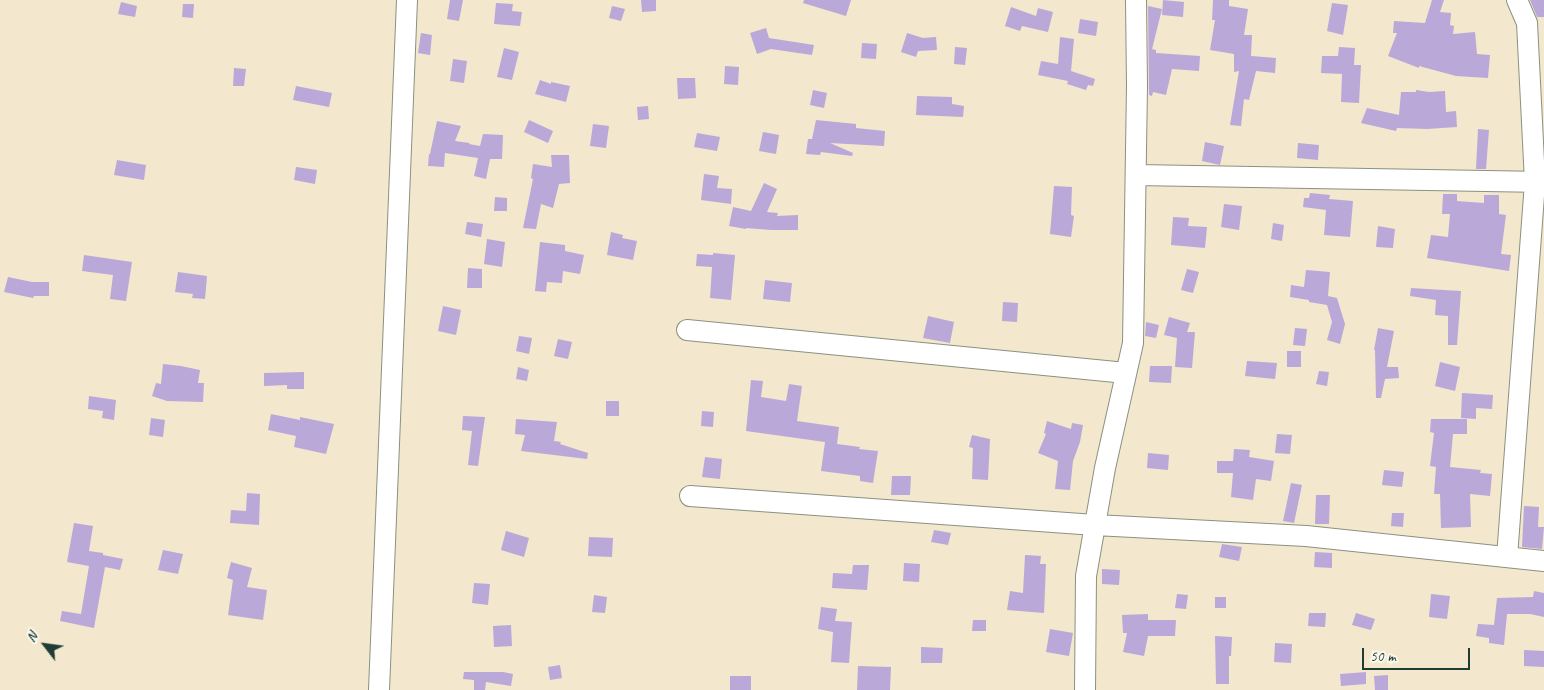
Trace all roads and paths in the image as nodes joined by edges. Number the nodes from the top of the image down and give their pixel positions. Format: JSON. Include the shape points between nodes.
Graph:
{"nodes":[{"id":1,"x":407,"y":0,"type":"edge"},
{"id":2,"x":1136,"y":0,"type":"edge"},
{"id":3,"x":1517,"y":0,"type":"edge"},
{"id":4,"x":1136,"y":175,"type":"junction"},
{"id":5,"x":1539,"y":182,"type":"edge"},
{"id":6,"x":687,"y":330,"type":"dead end"},
{"id":7,"x":1126,"y":373,"type":"junction"},
{"id":8,"x":690,"y":496,"type":"dead end"},
{"id":9,"x":1095,"y":525,"type":"junction"},
{"id":10,"x":1506,"y":557,"type":"junction"},
{"id":11,"x":1544,"y":561,"type":"edge"},
{"id":12,"x":379,"y":690,"type":"edge"},
{"id":13,"x":1085,"y":690,"type":"edge"}],
"edges":[{"from":1,"to":12,"type":"street"},
{"from":2,"to":4,"type":"street"},
{"from":3,"to":5,"type":"street","via":[[1527,23]]},
{"from":4,"to":5,"type":"street"},
{"from":4,"to":7,"type":"street","via":[[1133,343]]},
{"from":5,"to":10,"type":"street"},
{"from":6,"to":7,"type":"street"},
{"from":7,"to":9,"type":"street"},
{"from":8,"to":9,"type":"street"},
{"from":9,"to":10,"type":"street","via":[[1306,536]]},
{"from":9,"to":13,"type":"street","via":[[1086,576]]},
{"from":10,"to":11,"type":"street"}]}
